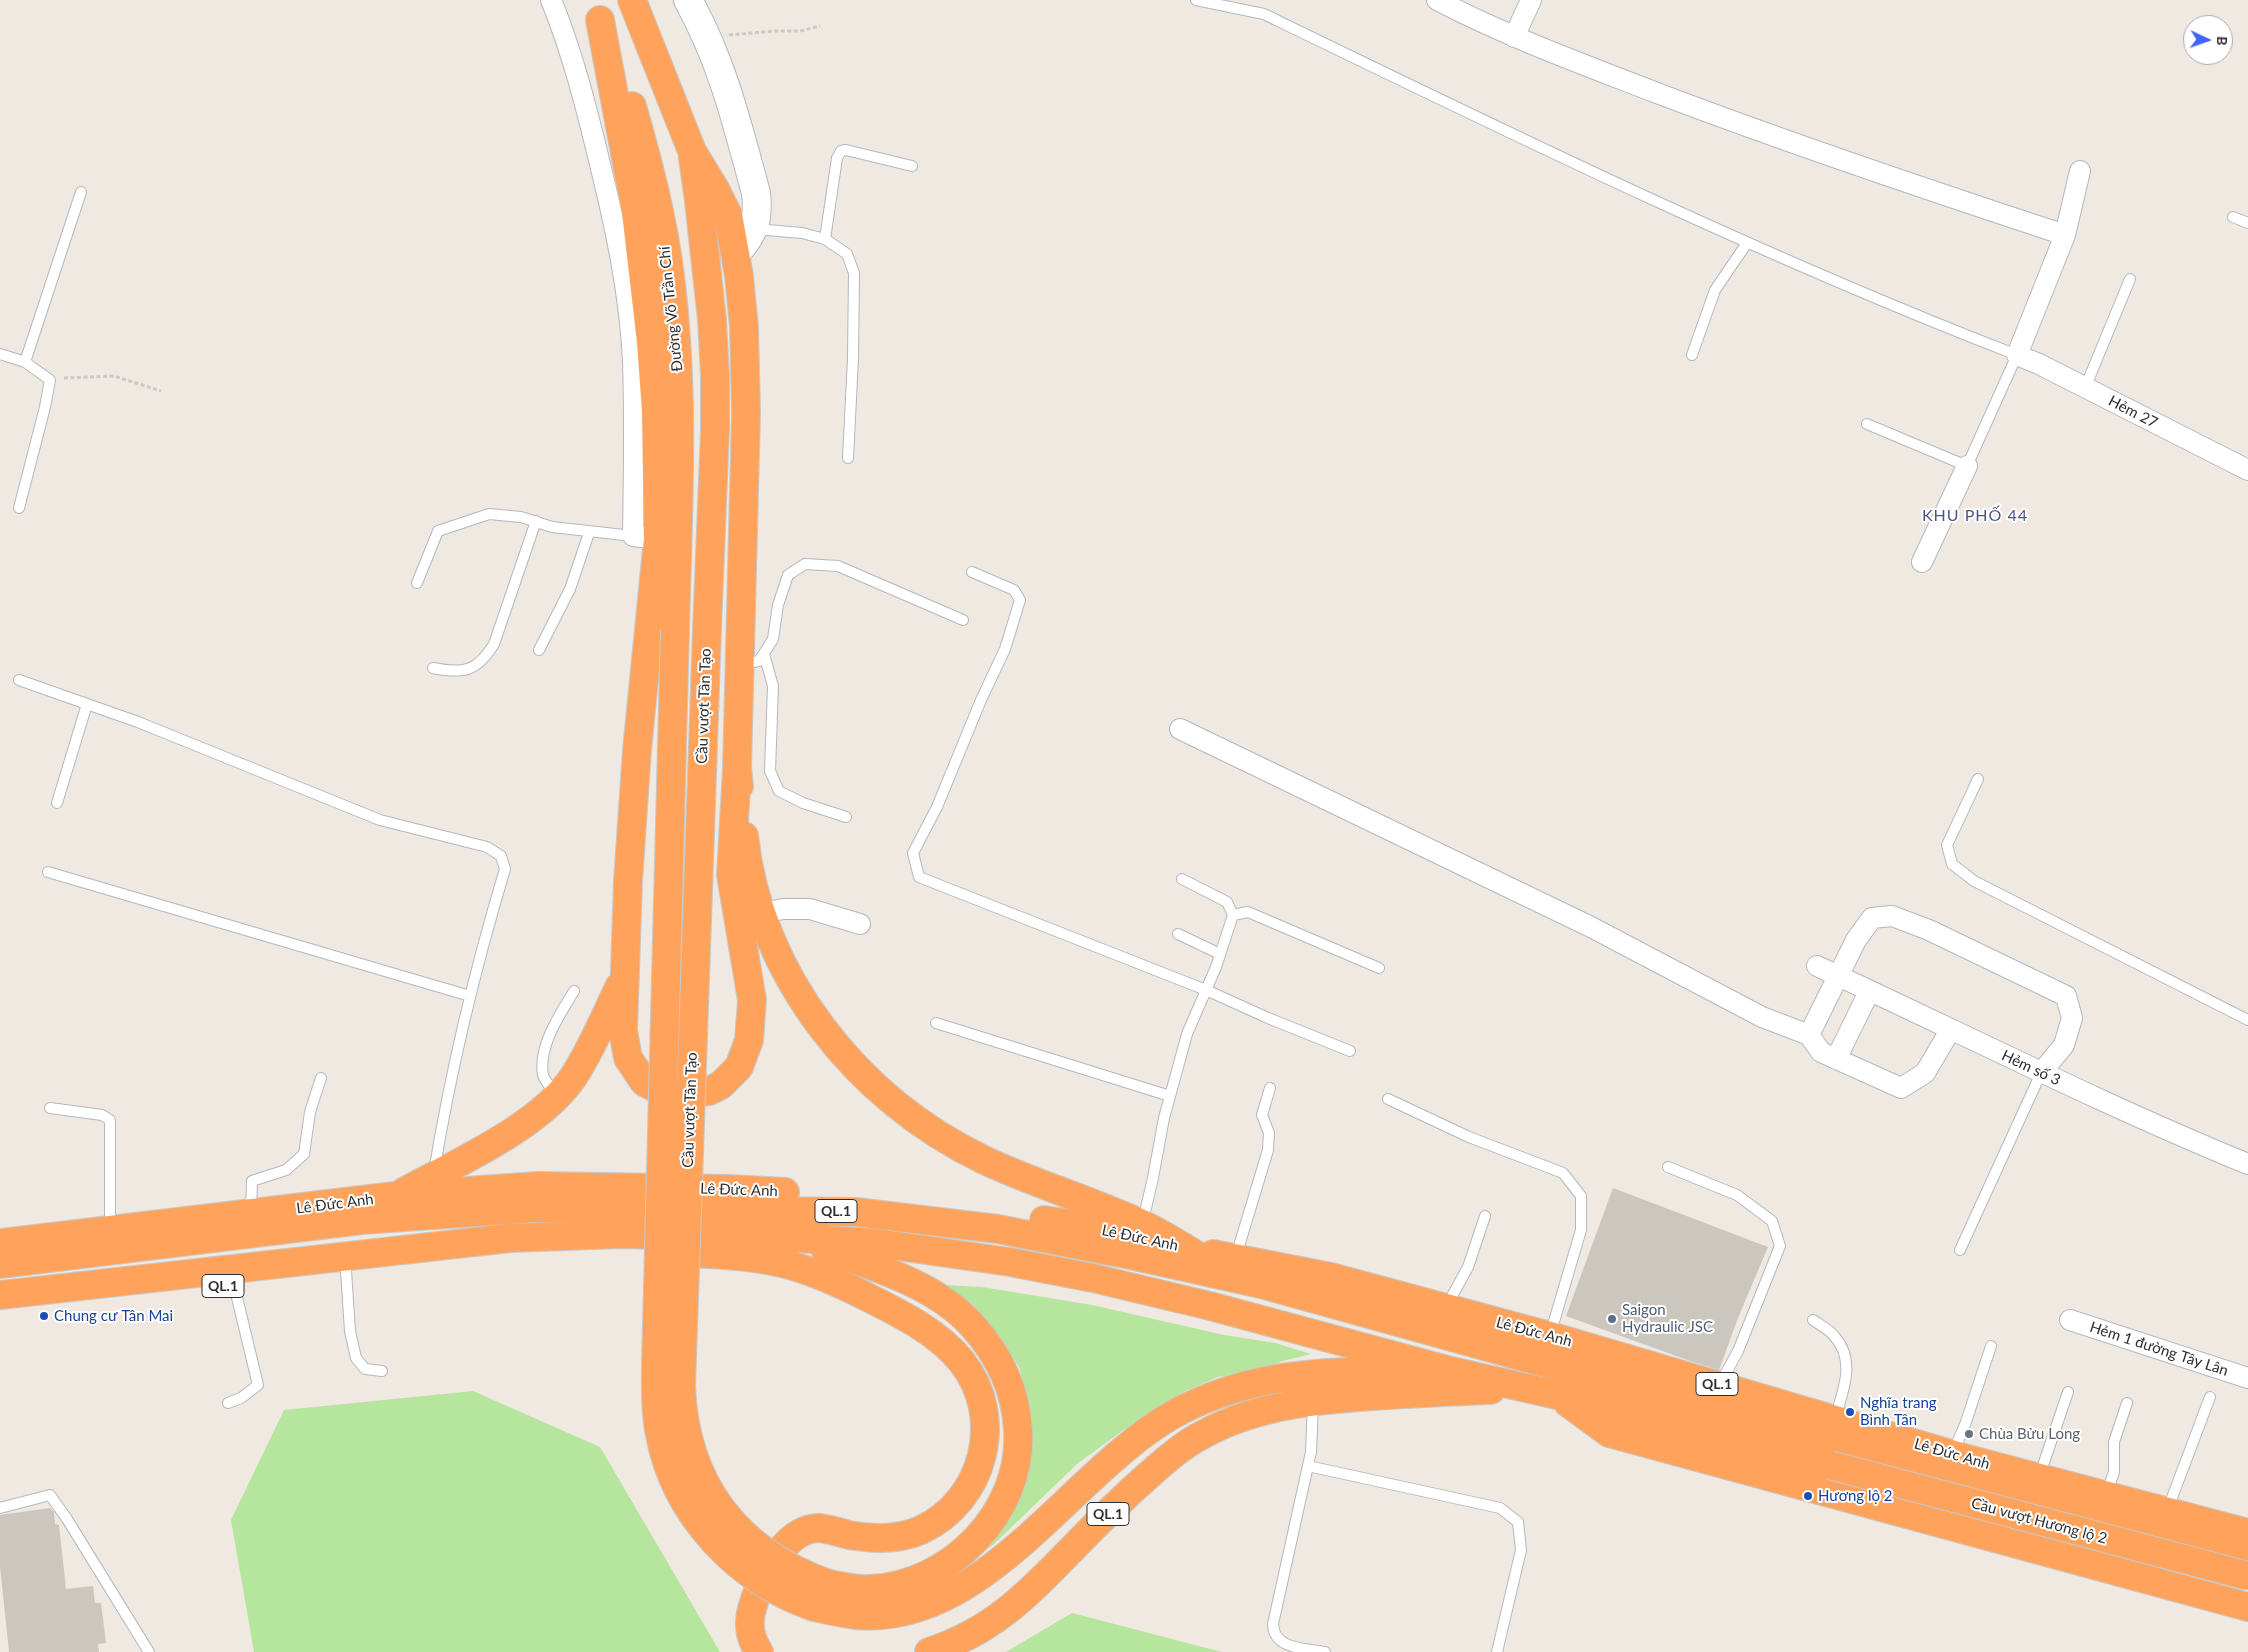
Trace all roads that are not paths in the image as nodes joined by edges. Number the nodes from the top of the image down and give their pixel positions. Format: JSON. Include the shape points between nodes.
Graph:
{"nodes":[{"id":1,"x":551,"y":0,"type":"edge"},
{"id":2,"x":632,"y":0,"type":"edge"},
{"id":3,"x":688,"y":0,"type":"edge"},
{"id":4,"x":1196,"y":0,"type":"edge"},
{"id":5,"x":1437,"y":0,"type":"edge"},
{"id":6,"x":1531,"y":0,"type":"edge"},
{"id":7,"x":595,"y":10,"type":"edge"},
{"id":8,"x":1514,"y":37,"type":"junction"},
{"id":9,"x":692,"y":150,"type":"junction"},
{"id":10,"x":912,"y":166,"type":"dead end"},
{"id":11,"x":2080,"y":171,"type":"dead end"},
{"id":12,"x":81,"y":192,"type":"dead end"},
{"id":13,"x":2233,"y":217,"type":"dead end"},
{"id":14,"x":2248,"y":222,"type":"edge"},
{"id":15,"x":754,"y":229,"type":"junction"},
{"id":16,"x":2065,"y":235,"type":"junction"},
{"id":17,"x":825,"y":239,"type":"junction"},
{"id":18,"x":1747,"y":243,"type":"junction"},
{"id":19,"x":735,"y":255,"type":"junction"},
{"id":20,"x":2130,"y":279,"type":"dead end"},
{"id":21,"x":0,"y":354,"type":"edge"},
{"id":22,"x":1692,"y":355,"type":"dead end"},
{"id":23,"x":2017,"y":355,"type":"junction"},
{"id":24,"x":25,"y":362,"type":"junction"},
{"id":25,"x":2085,"y":388,"type":"junction"},
{"id":26,"x":1867,"y":424,"type":"dead end"},
{"id":27,"x":848,"y":458,"type":"dead end"},
{"id":28,"x":1967,"y":466,"type":"junction"},
{"id":29,"x":2248,"y":470,"type":"edge"},
{"id":30,"x":19,"y":508,"type":"dead end"},
{"id":31,"x":536,"y":522,"type":"junction"},
{"id":32,"x":589,"y":533,"type":"junction"},
{"id":33,"x":646,"y":537,"type":"junction"},
{"id":34,"x":1922,"y":562,"type":"dead end"},
{"id":35,"x":972,"y":572,"type":"dead end"},
{"id":36,"x":417,"y":583,"type":"dead end"},
{"id":37,"x":962,"y":620,"type":"dead end"},
{"id":38,"x":539,"y":650,"type":"dead end"},
{"id":39,"x":752,"y":659,"type":"junction"},
{"id":40,"x":433,"y":668,"type":"dead end"},
{"id":41,"x":20,"y":680,"type":"dead end"},
{"id":42,"x":87,"y":704,"type":"junction"},
{"id":43,"x":1180,"y":729,"type":"dead end"},
{"id":44,"x":737,"y":768,"type":"junction"},
{"id":45,"x":1978,"y":779,"type":"dead end"},
{"id":46,"x":57,"y":804,"type":"dead end"},
{"id":47,"x":846,"y":817,"type":"dead end"},
{"id":48,"x":48,"y":872,"type":"dead end"},
{"id":49,"x":1182,"y":879,"type":"dead end"},
{"id":50,"x":762,"y":913,"type":"junction"},
{"id":51,"x":1234,"y":915,"type":"junction"},
{"id":52,"x":860,"y":924,"type":"dead end"},
{"id":53,"x":1178,"y":934,"type":"dead end"},
{"id":54,"x":1220,"y":954,"type":"junction"},
{"id":55,"x":1817,"y":966,"type":"dead end"},
{"id":56,"x":1379,"y":968,"type":"dead end"},
{"id":57,"x":624,"y":974,"type":"junction"},
{"id":58,"x":1838,"y":976,"type":"junction"},
{"id":59,"x":1206,"y":990,"type":"junction"},
{"id":60,"x":574,"y":991,"type":"dead end"},
{"id":61,"x":1869,"y":992,"type":"junction"},
{"id":62,"x":470,"y":996,"type":"junction"},
{"id":63,"x":2248,"y":1020,"type":"edge"},
{"id":64,"x":936,"y":1023,"type":"dead end"},
{"id":65,"x":1951,"y":1029,"type":"junction"},
{"id":66,"x":1810,"y":1035,"type":"junction"},
{"id":67,"x":1350,"y":1051,"type":"dead end"},
{"id":68,"x":1836,"y":1059,"type":"junction"},
{"id":69,"x":2041,"y":1073,"type":"junction"},
{"id":70,"x":321,"y":1078,"type":"dead end"},
{"id":71,"x":1270,"y":1088,"type":"dead end"},
{"id":72,"x":556,"y":1096,"type":"junction"},
{"id":73,"x":1170,"y":1096,"type":"junction"},
{"id":74,"x":1388,"y":1099,"type":"dead end"},
{"id":75,"x":50,"y":1108,"type":"dead end"},
{"id":76,"x":2248,"y":1164,"type":"edge"},
{"id":77,"x":1668,"y":1167,"type":"dead end"},
{"id":78,"x":433,"y":1176,"type":"junction"},
{"id":79,"x":395,"y":1196,"type":"junction"},
{"id":80,"x":251,"y":1213,"type":"junction"},
{"id":81,"x":1485,"y":1216,"type":"dead end"},
{"id":82,"x":110,"y":1230,"type":"junction"},
{"id":83,"x":795,"y":1238,"type":"junction"},
{"id":84,"x":1138,"y":1240,"type":"junction"},
{"id":85,"x":0,"y":1242,"type":"edge"},
{"id":86,"x":1960,"y":1250,"type":"dead end"},
{"id":87,"x":446,"y":1252,"type":"junction"},
{"id":88,"x":0,"y":1264,"type":"edge"},
{"id":89,"x":1233,"y":1268,"type":"junction"},
{"id":90,"x":1284,"y":1268,"type":"junction"},
{"id":91,"x":346,"y":1271,"type":"junction"},
{"id":92,"x":1261,"y":1284,"type":"junction"},
{"id":93,"x":234,"y":1285,"type":"junction"},
{"id":94,"x":0,"y":1295,"type":"edge"},
{"id":95,"x":1446,"y":1308,"type":"junction"},
{"id":96,"x":0,"y":1312,"type":"edge"},
{"id":97,"x":1814,"y":1320,"type":"dead end"},
{"id":98,"x":2070,"y":1320,"type":"dead end"},
{"id":99,"x":929,"y":1332,"type":"junction"},
{"id":100,"x":1550,"y":1336,"type":"junction"},
{"id":101,"x":1991,"y":1346,"type":"dead end"},
{"id":102,"x":382,"y":1371,"type":"dead end"},
{"id":103,"x":1451,"y":1371,"type":"junction"},
{"id":104,"x":2248,"y":1378,"type":"edge"},
{"id":105,"x":1720,"y":1385,"type":"junction"},
{"id":106,"x":1312,"y":1388,"type":"junction"},
{"id":107,"x":1545,"y":1392,"type":"junction"},
{"id":108,"x":2068,"y":1392,"type":"dead end"},
{"id":109,"x":2210,"y":1396,"type":"dead end"},
{"id":110,"x":228,"y":1403,"type":"dead end"},
{"id":111,"x":2127,"y":1403,"type":"dead end"},
{"id":112,"x":1651,"y":1405,"type":"junction"},
{"id":113,"x":1016,"y":1416,"type":"junction"},
{"id":114,"x":1835,"y":1419,"type":"junction"},
{"id":115,"x":1851,"y":1449,"type":"joint"},
{"id":116,"x":1953,"y":1454,"type":"junction"},
{"id":117,"x":1830,"y":1465,"type":"joint"},
{"id":118,"x":1308,"y":1466,"type":"junction"},
{"id":119,"x":2039,"y":1478,"type":"junction"},
{"id":120,"x":2106,"y":1496,"type":"junction"},
{"id":121,"x":0,"y":1508,"type":"edge"},
{"id":122,"x":2167,"y":1512,"type":"junction"},
{"id":123,"x":2242,"y":1536,"type":"edge"},
{"id":124,"x":2248,"y":1554,"type":"edge"},
{"id":125,"x":2248,"y":1576,"type":"edge"},
{"id":126,"x":2202,"y":1594,"type":"junction"},
{"id":127,"x":2248,"y":1607,"type":"edge"},
{"id":128,"x":149,"y":1652,"type":"edge"},
{"id":129,"x":759,"y":1652,"type":"edge"},
{"id":130,"x":929,"y":1652,"type":"edge"},
{"id":131,"x":1325,"y":1652,"type":"edge"},
{"id":132,"x":1497,"y":1652,"type":"edge"}],
"edges":[{"from":1,"to":33,"type":"street","via":[[575,66],[609,199],[633,360]]},
{"from":2,"to":9,"type":"highway"},
{"from":3,"to":15,"type":"street","via":[[727,86],[756,193]]},
{"from":4,"to":18,"type":"lane","via":[[1264,14]]},
{"from":5,"to":8,"type":"street"},
{"from":6,"to":8,"type":"street"},
{"from":7,"to":33,"type":"highway","via":[[636,212],[643,265],[656,412]]},
{"from":7,"to":106,"type":"highway","name":"Đường Võ Trần Chí","bridge":true,"via":[[628,93],[646,156],[670,274],[679,389],[680,461],[656,1396],[660,1436],[682,1496],[706,1532],[735,1563],[794,1600],[856,1615],[916,1608],[949,1594],[1005,1556],[1115,1457],[1173,1415],[1218,1393],[1263,1380]]},
{"from":8,"to":16,"type":"street","via":[[1759,132]]},
{"from":9,"to":19,"type":"highway","via":[[728,215]]},
{"from":9,"to":113,"type":"highway","name":"Cầu vượt Tân Tạo","bridge":true,"via":[[712,310],[715,430],[681,1386],[682,1409],[691,1451],[700,1474],[723,1512],[738,1529],[781,1564],[829,1584],[871,1589],[928,1576],[962,1553],[990,1522],[1009,1487],[1017,1450]]},
{"from":10,"to":17,"type":"lane","via":[[841,151]]},
{"from":11,"to":16,"type":"street"},
{"from":12,"to":24,"type":"lane"},
{"from":13,"to":14,"type":"lane"},
{"from":15,"to":17,"type":"lane","via":[[802,233]]},
{"from":15,"to":19,"type":"street"},
{"from":16,"to":23,"type":"street"},
{"from":17,"to":27,"type":"lane","via":[[847,254],[854,273]]},
{"from":18,"to":22,"type":"lane","via":[[1715,290]]},
{"from":18,"to":23,"type":"lane"},
{"from":19,"to":39,"type":"highway","via":[[744,327]]},
{"from":20,"to":25,"type":"lane"},
{"from":21,"to":24,"type":"lane"},
{"from":23,"to":25,"type":"street","name":"Hẻm 27"},
{"from":23,"to":28,"type":"lane"},
{"from":24,"to":30,"type":"lane","via":[[50,380]]},
{"from":25,"to":29,"type":"street","name":"Hẻm 27"},
{"from":26,"to":28,"type":"lane"},
{"from":28,"to":34,"type":"street"},
{"from":31,"to":32,"type":"lane","via":[[552,528]]},
{"from":31,"to":36,"type":"lane","via":[[489,514],[438,531]]},
{"from":31,"to":40,"type":"lane","via":[[494,644],[484,660],[456,672]]},
{"from":32,"to":33,"type":"lane"},
{"from":32,"to":38,"type":"lane","via":[[570,590]]},
{"from":33,"to":57,"type":"highway"},
{"from":35,"to":59,"type":"lane","via":[[1014,590],[1020,600],[1005,649],[937,807],[913,853],[919,877]]},
{"from":37,"to":39,"type":"lane","via":[[838,566],[805,564],[788,575],[778,605],[773,638]]},
{"from":39,"to":44,"type":"highway"},
{"from":39,"to":47,"type":"lane","via":[[773,686],[770,771],[779,791],[803,803]]},
{"from":41,"to":42,"type":"lane"},
{"from":42,"to":46,"type":"lane"},
{"from":42,"to":62,"type":"lane","via":[[380,820],[487,847],[501,856],[505,869]]},
{"from":43,"to":66,"type":"street","via":[[1591,928],[1762,1017]]},
{"from":44,"to":50,"type":"highway","via":[[747,861]]},
{"from":44,"to":57,"type":"highway","via":[[731,875],[750,977],[752,1022],[744,1056],[730,1077],[709,1091],[681,1094],[644,1082],[628,1058],[623,1031]]},
{"from":45,"to":63,"type":"lane","via":[[1947,845],[1952,864],[1974,881]]},
{"from":48,"to":62,"type":"lane"},
{"from":49,"to":51,"type":"lane","via":[[1227,902]]},
{"from":50,"to":52,"type":"street","via":[[810,908]]},
{"from":50,"to":84,"type":"highway","via":[[786,971],[807,1008],[834,1044],[896,1106],[983,1160]]},
{"from":51,"to":54,"type":"lane"},
{"from":51,"to":56,"type":"lane","via":[[1248,912]]},
{"from":53,"to":54,"type":"lane"},
{"from":54,"to":59,"type":"lane"},
{"from":55,"to":58,"type":"street","name":"Hẻm số 3"},
{"from":57,"to":72,"type":"highway","via":[[588,1051],[573,1077]]},
{"from":58,"to":61,"type":"street","name":"Hẻm số 3"},
{"from":58,"to":66,"type":"street"},
{"from":58,"to":69,"type":"street","via":[[1856,940],[1872,918],[1892,916],[2016,970],[2066,996],[2072,1018],[2064,1045]]},
{"from":59,"to":67,"type":"lane"},
{"from":59,"to":73,"type":"lane","via":[[1187,1034]]},
{"from":60,"to":72,"type":"lane","via":[[558,1018],[545,1052],[543,1076]]},
{"from":61,"to":65,"type":"street","name":"Hẻm số 3"},
{"from":61,"to":68,"type":"street"},
{"from":62,"to":78,"type":"lane","via":[[459,1036]]},
{"from":64,"to":73,"type":"lane"},
{"from":65,"to":68,"type":"street","via":[[1925,1073],[1901,1088]]},
{"from":65,"to":69,"type":"street","name":"Hẻm số 3"},
{"from":66,"to":68,"type":"street","via":[[1821,1052]]},
{"from":69,"to":76,"type":"street","name":"Hẻm số 3"},
{"from":69,"to":86,"type":"lane"},
{"from":70,"to":80,"type":"lane","via":[[310,1112],[304,1154],[286,1170],[252,1181]]},
{"from":71,"to":89,"type":"lane","via":[[1262,1115],[1269,1133],[1268,1150]]},
{"from":72,"to":78,"type":"highway","via":[[515,1131]]},
{"from":73,"to":84,"type":"lane"},
{"from":74,"to":100,"type":"lane","via":[[1469,1137],[1563,1173],[1581,1196],[1581,1230]]},
{"from":75,"to":82,"type":"lane","via":[[102,1115],[110,1120]]},
{"from":77,"to":105,"type":"lane","via":[[1737,1195],[1772,1220],[1780,1246],[1738,1351]]},
{"from":78,"to":79,"type":"highway"},
{"from":79,"to":80,"type":"highway","name":"Lê Đức Anh","number":"QL.1"},
{"from":79,"to":84,"type":"highway","name":"Lê Đức Anh","number":"QL.1","via":[[538,1186],[728,1189],[866,1197],[1085,1226]]},
{"from":80,"to":82,"type":"highway","name":"Lê Đức Anh","number":"QL.1"},
{"from":81,"to":95,"type":"lane","via":[[1468,1266]]},
{"from":82,"to":85,"type":"highway","name":"Lê Đức Anh","number":"QL.1"},
{"from":83,"to":87,"type":"highway","name":"Lê Đức Anh","number":"QL.1","via":[[621,1234],[510,1238]]},
{"from":83,"to":103,"type":"highway","name":"Lê Đức Anh","number":"QL.1","via":[[946,1252],[1084,1276],[1210,1306]]},
{"from":83,"to":113,"type":"highway","name":"Cầu vượt Tân Tạo","via":[[915,1285],[953,1308],[971,1324],[997,1358],[1009,1382]]},
{"from":84,"to":88,"type":"highway","name":"Lê Đức Anh","number":"QL.1","via":[[998,1229],[856,1212],[535,1208],[362,1220]]},
{"from":84,"to":89,"type":"highway","name":"Lê Đức Anh","number":"QL.1"},
{"from":84,"to":89,"type":"highway","via":[[1184,1247]]},
{"from":87,"to":91,"type":"highway","name":"Lê Đức Anh","number":"QL.1"},
{"from":87,"to":94,"type":"highway","name":"Lê Đức Anh","number":"QL.1"},
{"from":87,"to":99,"type":"highway","name":"Lê Đức Anh","number":"QL.1","via":[[694,1254],[772,1261],[837,1283]]},
{"from":89,"to":90,"type":"highway","name":"Lê Đức Anh","number":"QL.1"},
{"from":89,"to":92,"type":"highway","name":"Lê Đức Anh","number":"QL.1"},
{"from":90,"to":92,"type":"highway"},
{"from":90,"to":95,"type":"highway","name":"Lê Đức Anh","number":"QL.1","via":[[1331,1277]]},
{"from":91,"to":93,"type":"highway","name":"Lê Đức Anh","number":"QL.1"},
{"from":91,"to":102,"type":"lane","via":[[350,1331],[356,1358],[365,1369]]},
{"from":92,"to":112,"type":"highway","name":"Lê Đức Anh","number":"QL.1"},
{"from":93,"to":96,"type":"highway","name":"Lê Đức Anh","number":"QL.1"},
{"from":93,"to":110,"type":"lane","via":[[258,1385],[242,1398]]},
{"from":95,"to":100,"type":"highway","name":"Lê Đức Anh","number":"QL.1"},
{"from":97,"to":114,"type":"lane","via":[[1835,1336],[1847,1358],[1844,1387]]},
{"from":98,"to":104,"type":"street","name":"Hẻm 1 đường Tây Lân"},
{"from":99,"to":113,"type":"highway","via":[[974,1356],[993,1378]]},
{"from":99,"to":129,"type":"highway","name":"Lê Đức Anh","number":"QL.1","via":[[962,1362],[980,1398],[985,1436],[979,1470],[950,1512],[920,1531],[874,1537],[818,1528],[791,1540],[770,1566],[751,1607],[748,1626],[751,1641]]},
{"from":100,"to":105,"type":"highway","name":"Lê Đức Anh","number":"QL.1"},
{"from":101,"to":116,"type":"lane"},
{"from":103,"to":106,"type":"highway","via":[[1370,1371]]},
{"from":103,"to":107,"type":"highway","name":"Lê Đức Anh","number":"QL.1"},
{"from":105,"to":114,"type":"highway","name":"Lê Đức Anh","number":"QL.1"},
{"from":106,"to":107,"type":"highway","name":"Lê Đức Anh","number":"QL.1"},
{"from":106,"to":118,"type":"lane","via":[[1312,1452]]},
{"from":106,"to":130,"type":"highway","name":"Lê Đức Anh","number":"QL.1","via":[[1277,1407],[1248,1415],[1202,1435],[1183,1447],[1122,1498],[1043,1580],[1007,1612],[960,1640]]},
{"from":107,"to":112,"type":"highway","name":"Lê Đức Anh","number":"QL.1"},
{"from":107,"to":126,"type":"highway","name":"Lê Đức Anh","number":"QL.1","via":[[1609,1434]]},
{"from":108,"to":119,"type":"lane"},
{"from":109,"to":122,"type":"lane"},
{"from":111,"to":120,"type":"lane","via":[[2114,1442],[2114,1472]]},
{"from":112,"to":115,"type":"highway","name":"Lê Đức Anh","number":"QL.1"},
{"from":112,"to":117,"type":"highway","name":"Lê Đức Anh","number":"QL.1"},
{"from":114,"to":116,"type":"highway","name":"Lê Đức Anh","number":"QL.1"},
{"from":115,"to":124,"type":"highway","name":"Cầu vượt Hương lộ 2","number":"QL.1"},
{"from":116,"to":119,"type":"highway","name":"Lê Đức Anh","number":"QL.1"},
{"from":117,"to":125,"type":"highway","name":"Cầu vượt Hương lộ 2","number":"QL.1","bridge":true},
{"from":118,"to":131,"type":"lane","via":[[1273,1634],[1282,1644]]},
{"from":118,"to":132,"type":"lane","via":[[1500,1508],[1518,1522],[1521,1550]]},
{"from":119,"to":120,"type":"highway","name":"Lê Đức Anh","number":"QL.1"},
{"from":120,"to":122,"type":"highway","name":"Lê Đức Anh","number":"QL.1"},
{"from":121,"to":128,"type":"lane","via":[[50,1496]]},
{"from":122,"to":123,"type":"highway","name":"Lê Đức Anh","number":"QL.1"},
{"from":125,"to":126,"type":"highway","via":[[2235,1589]]},
{"from":126,"to":127,"type":"highway","name":"Lê Đức Anh","number":"QL.1"}]}
